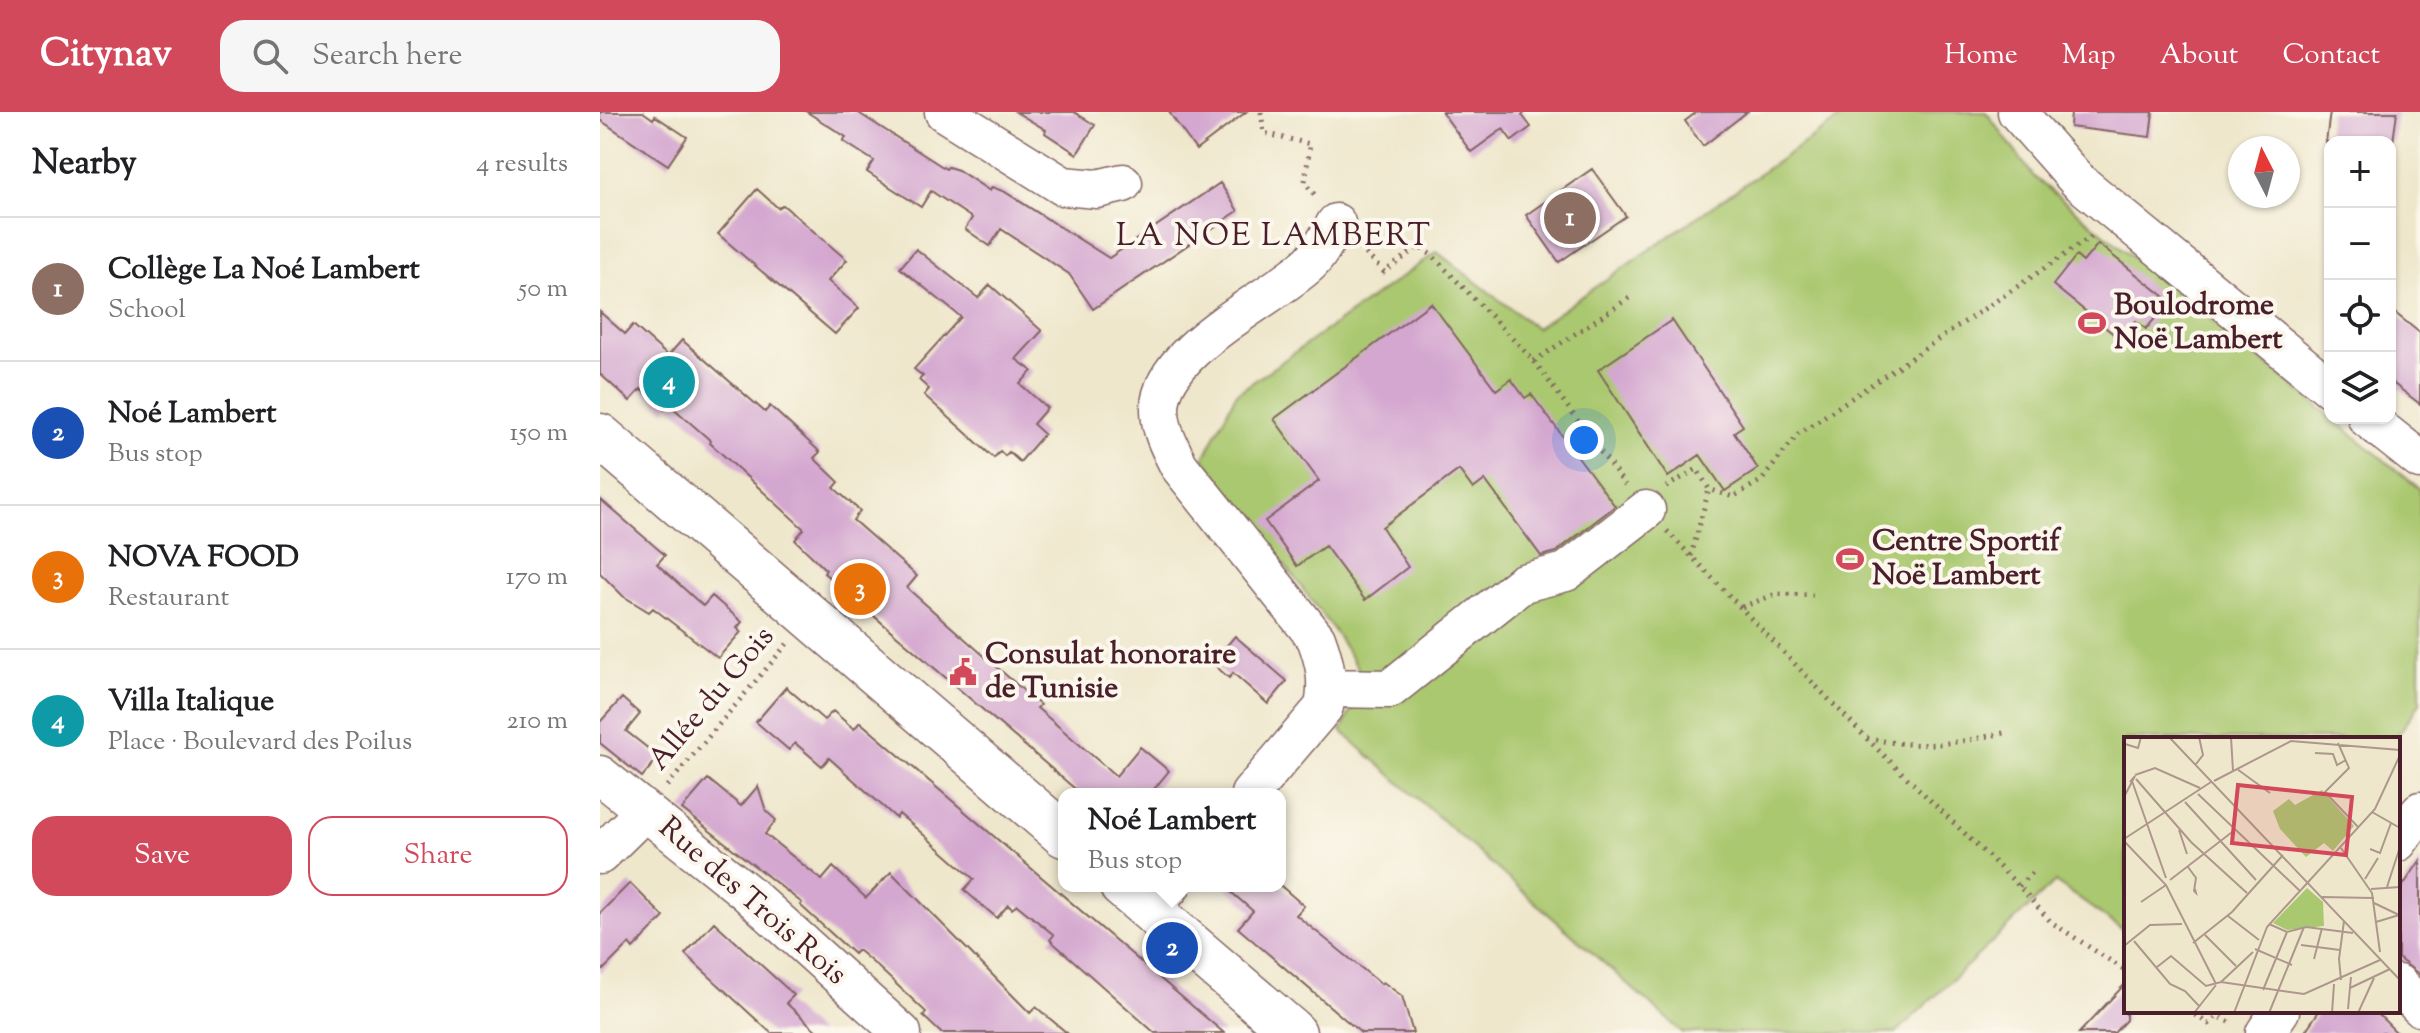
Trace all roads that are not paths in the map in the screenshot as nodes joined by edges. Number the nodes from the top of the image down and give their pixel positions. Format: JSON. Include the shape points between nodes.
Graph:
{"nodes":[{"id":1,"x":944,"y":112,"type":"edge"},
{"id":2,"x":2017,"y":112,"type":"edge"},
{"id":3,"x":1123,"y":183,"type":"dead end"},
{"id":4,"x":1336,"y":223,"type":"road end"},
{"id":5,"x":2324,"y":383,"type":"edge"},
{"id":6,"x":2375,"y":424,"type":"edge"},
{"id":7,"x":600,"y":436,"type":"edge"},
{"id":8,"x":2420,"y":460,"type":"edge"},
{"id":9,"x":1654,"y":495,"type":"road end"},
{"id":10,"x":1328,"y":688,"type":"junction"},
{"id":11,"x":600,"y":775,"type":"edge"},
{"id":12,"x":1255,"y":788,"type":"edge"},
{"id":13,"x":645,"y":811,"type":"junction"},
{"id":14,"x":2420,"y":811,"type":"edge"},
{"id":15,"x":1058,"y":830,"type":"edge"},
{"id":16,"x":2400,"y":839,"type":"edge"},
{"id":17,"x":600,"y":855,"type":"edge"},
{"id":18,"x":1148,"y":894,"type":"edge"},
{"id":19,"x":2400,"y":986,"type":"edge"},
{"id":20,"x":2420,"y":1007,"type":"edge"},
{"id":21,"x":2277,"y":1013,"type":"edge"},
{"id":22,"x":2250,"y":1029,"type":"edge"},
{"id":23,"x":902,"y":1033,"type":"edge"},
{"id":24,"x":1294,"y":1033,"type":"edge"}],
"edges":[{"from":1,"to":3,"type":"street","via":[[1063,186],[1097,189]]},
{"from":2,"to":5,"type":"street","via":[[2066,170]]},
{"from":4,"to":10,"type":"street","via":[[1311,263],[1183,357],[1165,383],[1159,408],[1164,436],[1179,466],[1316,638]]},
{"from":6,"to":8,"type":"street"},
{"from":7,"to":15,"type":"main road"},
{"from":9,"to":10,"type":"street","via":[[1566,572],[1523,583],[1390,689]]},
{"from":10,"to":12,"type":"street","via":[[1324,707]]},
{"from":11,"to":13,"type":"street","name":"Rue des Trois Rois"},
{"from":13,"to":17,"type":"street"},
{"from":13,"to":23,"type":"street","name":"Rue des Trois Rois","via":[[745,891]]},
{"from":14,"to":16,"type":"street"},
{"from":18,"to":24,"type":"main road"},
{"from":19,"to":20,"type":"street"},
{"from":21,"to":22,"type":"street"}]}
